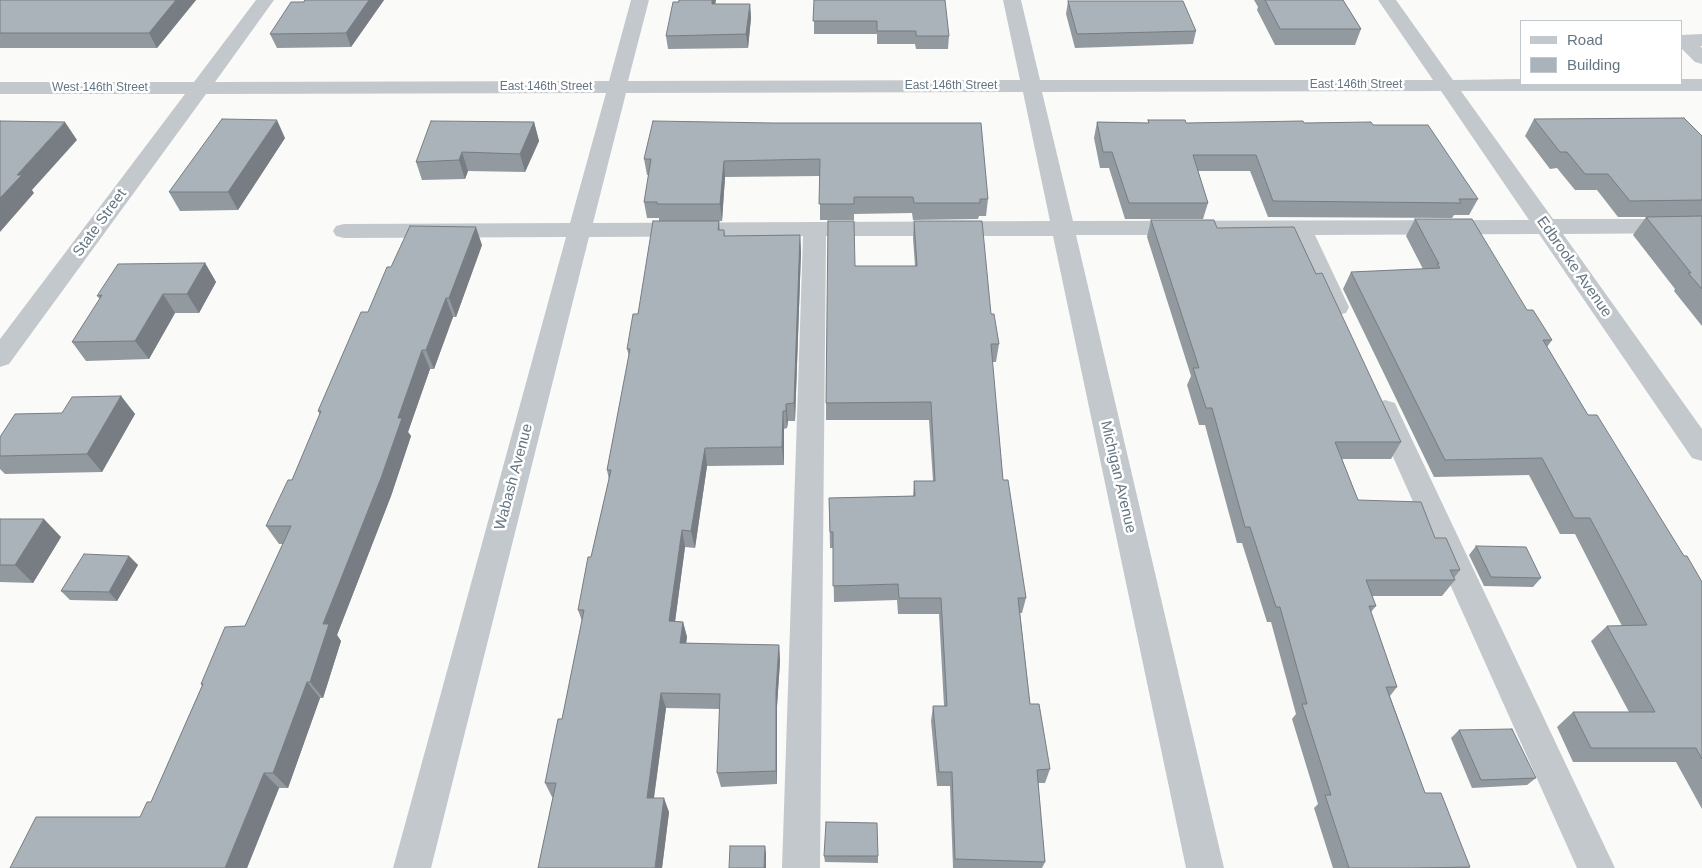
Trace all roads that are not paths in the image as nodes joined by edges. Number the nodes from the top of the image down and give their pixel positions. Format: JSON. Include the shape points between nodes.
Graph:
{"nodes":[{"id":1,"x":265,"y":0,"type":"edge"},
{"id":2,"x":640,"y":0,"type":"edge"},
{"id":3,"x":1012,"y":0,"type":"edge"},
{"id":4,"x":1387,"y":0,"type":"edge"},
{"id":5,"x":1702,"y":40,"type":"edge"},
{"id":6,"x":1702,"y":58,"type":"edge"},
{"id":7,"x":1446,"y":85,"type":"junction"},
{"id":8,"x":1702,"y":85,"type":"edge"},
{"id":9,"x":1031,"y":86,"type":"junction"},
{"id":10,"x":617,"y":87,"type":"junction"},
{"id":11,"x":0,"y":88,"type":"edge"},
{"id":12,"x":200,"y":88,"type":"junction"},
{"id":13,"x":1545,"y":226,"type":"junction"},
{"id":14,"x":1702,"y":226,"type":"edge"},
{"id":15,"x":1300,"y":227,"type":"junction"},
{"id":16,"x":1062,"y":228,"type":"junction"},
{"id":17,"x":815,"y":229,"type":"junction"},
{"id":18,"x":579,"y":230,"type":"junction"},
{"id":19,"x":344,"y":231,"type":"dead end"},
{"id":20,"x":1350,"y":335,"type":"edge"},
{"id":21,"x":0,"y":358,"type":"edge"},
{"id":22,"x":1375,"y":390,"type":"edge"},
{"id":23,"x":1702,"y":450,"type":"edge"},
{"id":24,"x":412,"y":868,"type":"edge"},
{"id":25,"x":801,"y":868,"type":"edge"},
{"id":26,"x":1205,"y":868,"type":"edge"},
{"id":27,"x":1596,"y":868,"type":"edge"}],
"edges":[{"from":1,"to":12,"type":"street","name":"State Street"},
{"from":2,"to":10,"type":"street","name":"Wabash Avenue"},
{"from":3,"to":9,"type":"street","name":"Michigan Avenue"},
{"from":4,"to":7,"type":"street","name":"Edbrooke Avenue"},
{"from":5,"to":6,"type":"street","via":[[1683,40]]},
{"from":7,"to":8,"type":"street","name":"East 146th Street"},
{"from":7,"to":9,"type":"street","name":"East 146th Street"},
{"from":7,"to":13,"type":"street","name":"Edbrooke Avenue"},
{"from":9,"to":10,"type":"street","name":"East 146th Street"},
{"from":9,"to":16,"type":"street","name":"Michigan Avenue"},
{"from":10,"to":12,"type":"street","name":"East 146th Street"},
{"from":10,"to":18,"type":"street","name":"Wabash Avenue"},
{"from":11,"to":12,"type":"street","name":"West 146th Street"},
{"from":12,"to":21,"type":"street","name":"State Street"},
{"from":13,"to":14,"type":"street"},
{"from":13,"to":15,"type":"street"},
{"from":13,"to":23,"type":"street","name":"Edbrooke Avenue"},
{"from":15,"to":16,"type":"street"},
{"from":15,"to":20,"type":"street"},
{"from":16,"to":17,"type":"street"},
{"from":16,"to":26,"type":"street","name":"Michigan Avenue"},
{"from":17,"to":18,"type":"street"},
{"from":17,"to":25,"type":"street"},
{"from":18,"to":19,"type":"street"},
{"from":18,"to":24,"type":"street","name":"Wabash Avenue"},
{"from":22,"to":27,"type":"street"}]}
